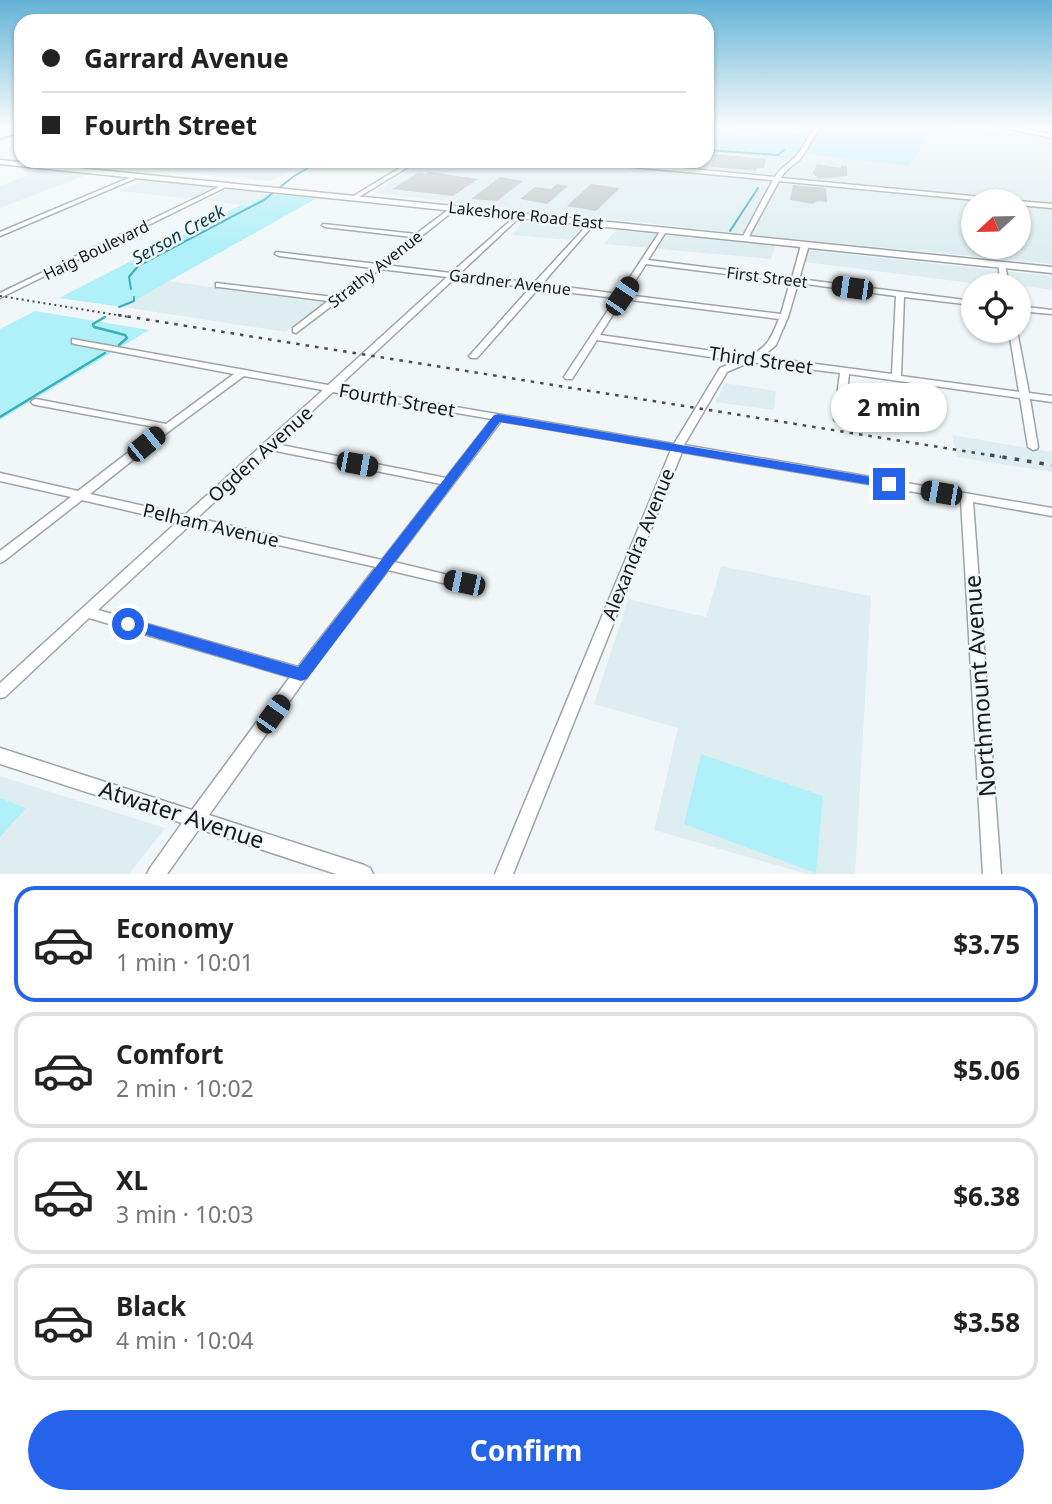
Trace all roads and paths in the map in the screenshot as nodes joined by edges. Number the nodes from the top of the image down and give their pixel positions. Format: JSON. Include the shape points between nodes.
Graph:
{"nodes":[{"id":1,"x":787,"y":166,"type":"edge"},
{"id":2,"x":59,"y":168,"type":"edge"},
{"id":3,"x":403,"y":168,"type":"edge"},
{"id":4,"x":673,"y":168,"type":"edge"},
{"id":5,"x":138,"y":176,"type":"junction"},
{"id":6,"x":778,"y":177,"type":"junction"},
{"id":7,"x":229,"y":184,"type":"junction"},
{"id":8,"x":355,"y":197,"type":"junction"},
{"id":9,"x":961,"y":197,"type":"edge"},
{"id":10,"x":1031,"y":204,"type":"edge"},
{"id":11,"x":1052,"y":206,"type":"edge"},
{"id":12,"x":454,"y":208,"type":"junction"},
{"id":13,"x":519,"y":215,"type":"junction"},
{"id":14,"x":593,"y":222,"type":"junction"},
{"id":15,"x":325,"y":225,"type":"dead end"},
{"id":16,"x":664,"y":230,"type":"junction"},
{"id":17,"x":0,"y":234,"type":"edge"},
{"id":18,"x":418,"y":236,"type":"junction"},
{"id":19,"x":745,"y":238,"type":"junction"},
{"id":20,"x":805,"y":245,"type":"junction"},
{"id":21,"x":279,"y":254,"type":"dead end"},
{"id":22,"x":645,"y":262,"type":"junction"},
{"id":23,"x":382,"y":265,"type":"junction"},
{"id":24,"x":1001,"y":265,"type":"junction"},
{"id":25,"x":1052,"y":270,"type":"edge"},
{"id":26,"x":1003,"y":273,"type":"edge"},
{"id":27,"x":456,"y":275,"type":"junction"},
{"id":28,"x":794,"y":280,"type":"junction"},
{"id":29,"x":219,"y":285,"type":"dead end"},
{"id":30,"x":536,"y":285,"type":"junction"},
{"id":31,"x":900,"y":294,"type":"junction"},
{"id":32,"x":0,"y":296,"type":"edge"},
{"id":33,"x":622,"y":296,"type":"junction"},
{"id":34,"x":335,"y":300,"type":"junction"},
{"id":35,"x":961,"y":302,"type":"edge"},
{"id":36,"x":1031,"y":310,"type":"edge"},
{"id":37,"x":1052,"y":312,"type":"edge"},
{"id":38,"x":784,"y":317,"type":"junction"},
{"id":39,"x":296,"y":330,"type":"dead end"},
{"id":40,"x":595,"y":337,"type":"junction"},
{"id":41,"x":75,"y":341,"type":"dead end"},
{"id":42,"x":1015,"y":343,"type":"edge"},
{"id":43,"x":474,"y":356,"type":"dead end"},
{"id":44,"x":747,"y":360,"type":"junction"},
{"id":45,"x":845,"y":372,"type":"junction"},
{"id":46,"x":242,"y":373,"type":"junction"},
{"id":47,"x":569,"y":377,"type":"dead end"},
{"id":48,"x":897,"y":379,"type":"junction"},
{"id":49,"x":332,"y":388,"type":"junction"},
{"id":50,"x":1025,"y":395,"type":"junction"},
{"id":51,"x":1052,"y":399,"type":"edge"},
{"id":52,"x":37,"y":402,"type":"dead end"},
{"id":53,"x":498,"y":418,"type":"junction"},
{"id":54,"x":839,"y":420,"type":"dead end"},
{"id":55,"x":167,"y":427,"type":"junction"},
{"id":56,"x":269,"y":446,"type":"junction"},
{"id":57,"x":1033,"y":447,"type":"dead end"},
{"id":58,"x":678,"y":448,"type":"junction"},
{"id":59,"x":0,"y":477,"type":"edge"},
{"id":60,"x":448,"y":482,"type":"junction"},
{"id":61,"x":80,"y":497,"type":"junction"},
{"id":62,"x":967,"y":497,"type":"junction"},
{"id":63,"x":1052,"y":512,"type":"edge"},
{"id":64,"x":188,"y":519,"type":"junction"},
{"id":65,"x":0,"y":558,"type":"edge"},
{"id":66,"x":384,"y":565,"type":"junction"},
{"id":67,"x":464,"y":583,"type":"dead end"},
{"id":68,"x":86,"y":612,"type":"junction"},
{"id":69,"x":301,"y":674,"type":"junction"},
{"id":70,"x":0,"y":692,"type":"edge"},
{"id":71,"x":0,"y":756,"type":"edge"},
{"id":72,"x":199,"y":818,"type":"junction"},
{"id":73,"x":156,"y":874,"type":"edge"},
{"id":74,"x":364,"y":874,"type":"edge"},
{"id":75,"x":504,"y":874,"type":"edge"},
{"id":76,"x":992,"y":874,"type":"edge"}],
"edges":[{"from":1,"to":6,"type":"street"},
{"from":2,"to":5,"type":"main road","name":"Lakeshore Road East"},
{"from":3,"to":8,"type":"street"},
{"from":4,"to":6,"type":"street"},
{"from":5,"to":7,"type":"main road","name":"Lakeshore Road East"},
{"from":5,"to":17,"type":"street"},
{"from":6,"to":9,"type":"street"},
{"from":6,"to":19,"type":"street"},
{"from":7,"to":8,"type":"main road","name":"Lakeshore Road East"},
{"from":7,"to":32,"type":"street","name":"Haig Boulevard"},
{"from":8,"to":12,"type":"main road","name":"Lakeshore Road East"},
{"from":10,"to":11,"type":"street"},
{"from":12,"to":13,"type":"main road","name":"Lakeshore Road East"},
{"from":12,"to":18,"type":"street","name":"Strathy Avenue"},
{"from":13,"to":14,"type":"main road","name":"Lakeshore Road East"},
{"from":13,"to":27,"type":"street","name":"Ogden Avenue"},
{"from":14,"to":16,"type":"main road","name":"Lakeshore Road East"},
{"from":14,"to":30,"type":"street"},
{"from":15,"to":18,"type":"street"},
{"from":16,"to":19,"type":"main road","name":"Lakeshore Road East"},
{"from":16,"to":22,"type":"street"},
{"from":18,"to":23,"type":"street","name":"Strathy Avenue"},
{"from":19,"to":20,"type":"main road","name":"Lakeshore Road East"},
{"from":20,"to":24,"type":"main road","name":"Lakeshore Road East"},
{"from":20,"to":28,"type":"street","name":"Alexandra Avenue"},
{"from":21,"to":23,"type":"street","name":"Gardner Avenue"},
{"from":22,"to":28,"type":"street","name":"First Street"},
{"from":22,"to":33,"type":"street"},
{"from":23,"to":27,"type":"street","name":"Gardner Avenue"},
{"from":23,"to":34,"type":"street","name":"Strathy Avenue"},
{"from":24,"to":25,"type":"main road","name":"Lakeshore Road East"},
{"from":24,"to":26,"type":"street"},
{"from":27,"to":30,"type":"street","name":"Gardner Avenue"},
{"from":27,"to":49,"type":"street","name":"Ogden Avenue"},
{"from":28,"to":31,"type":"street","name":"First Street"},
{"from":28,"to":38,"type":"street","name":"Alexandra Avenue"},
{"from":29,"to":34,"type":"street"},
{"from":30,"to":33,"type":"street","name":"Gardner Avenue"},
{"from":30,"to":43,"type":"street"},
{"from":31,"to":35,"type":"street","name":"First Street"},
{"from":31,"to":48,"type":"street"},
{"from":33,"to":38,"type":"street","name":"Gardner Avenue"},
{"from":33,"to":40,"type":"street"},
{"from":34,"to":39,"type":"street","name":"Strathy Avenue"},
{"from":36,"to":37,"type":"street"},
{"from":38,"to":44,"type":"street","name":"Alexandra Avenue","via":[[772,345]]},
{"from":40,"to":44,"type":"street","name":"Third Street"},
{"from":40,"to":47,"type":"street"},
{"from":41,"to":46,"type":"street","name":"Fourth Street"},
{"from":42,"to":50,"type":"street"},
{"from":44,"to":45,"type":"street","name":"Third Street"},
{"from":44,"to":58,"type":"street","name":"Alexandra Avenue","via":[[718,376]]},
{"from":45,"to":48,"type":"street","name":"Third Street"},
{"from":45,"to":54,"type":"street"},
{"from":46,"to":49,"type":"street","name":"Fourth Street"},
{"from":46,"to":55,"type":"street"},
{"from":48,"to":50,"type":"street","name":"Third Street"},
{"from":49,"to":53,"type":"street","name":"Fourth Street"},
{"from":49,"to":56,"type":"street","name":"Ogden Avenue"},
{"from":50,"to":51,"type":"street","name":"Third Street"},
{"from":50,"to":57,"type":"street"},
{"from":52,"to":55,"type":"street"},
{"from":53,"to":58,"type":"street","name":"Fourth Street"},
{"from":53,"to":60,"type":"street"},
{"from":55,"to":61,"type":"street"},
{"from":56,"to":60,"type":"street"},
{"from":56,"to":64,"type":"street","name":"Ogden Avenue"},
{"from":58,"to":62,"type":"street","name":"Fourth Street"},
{"from":58,"to":75,"type":"street","name":"Alexandra Avenue"},
{"from":59,"to":61,"type":"street","name":"Pelham Avenue"},
{"from":60,"to":66,"type":"street"},
{"from":61,"to":64,"type":"street","name":"Pelham Avenue"},
{"from":61,"to":65,"type":"street"},
{"from":62,"to":63,"type":"street","name":"Fourth Street"},
{"from":62,"to":76,"type":"street","name":"Northmount Avenue"},
{"from":64,"to":66,"type":"street","name":"Pelham Avenue"},
{"from":64,"to":68,"type":"street","name":"Ogden Avenue"},
{"from":66,"to":67,"type":"street","name":"Pelham Avenue"},
{"from":66,"to":69,"type":"street"},
{"from":68,"to":69,"type":"street"},
{"from":68,"to":70,"type":"street","name":"Ogden Avenue"},
{"from":69,"to":72,"type":"street"},
{"from":71,"to":72,"type":"street","name":"Atwater Avenue"},
{"from":72,"to":73,"type":"street"},
{"from":72,"to":74,"type":"street","name":"Atwater Avenue"}]}
